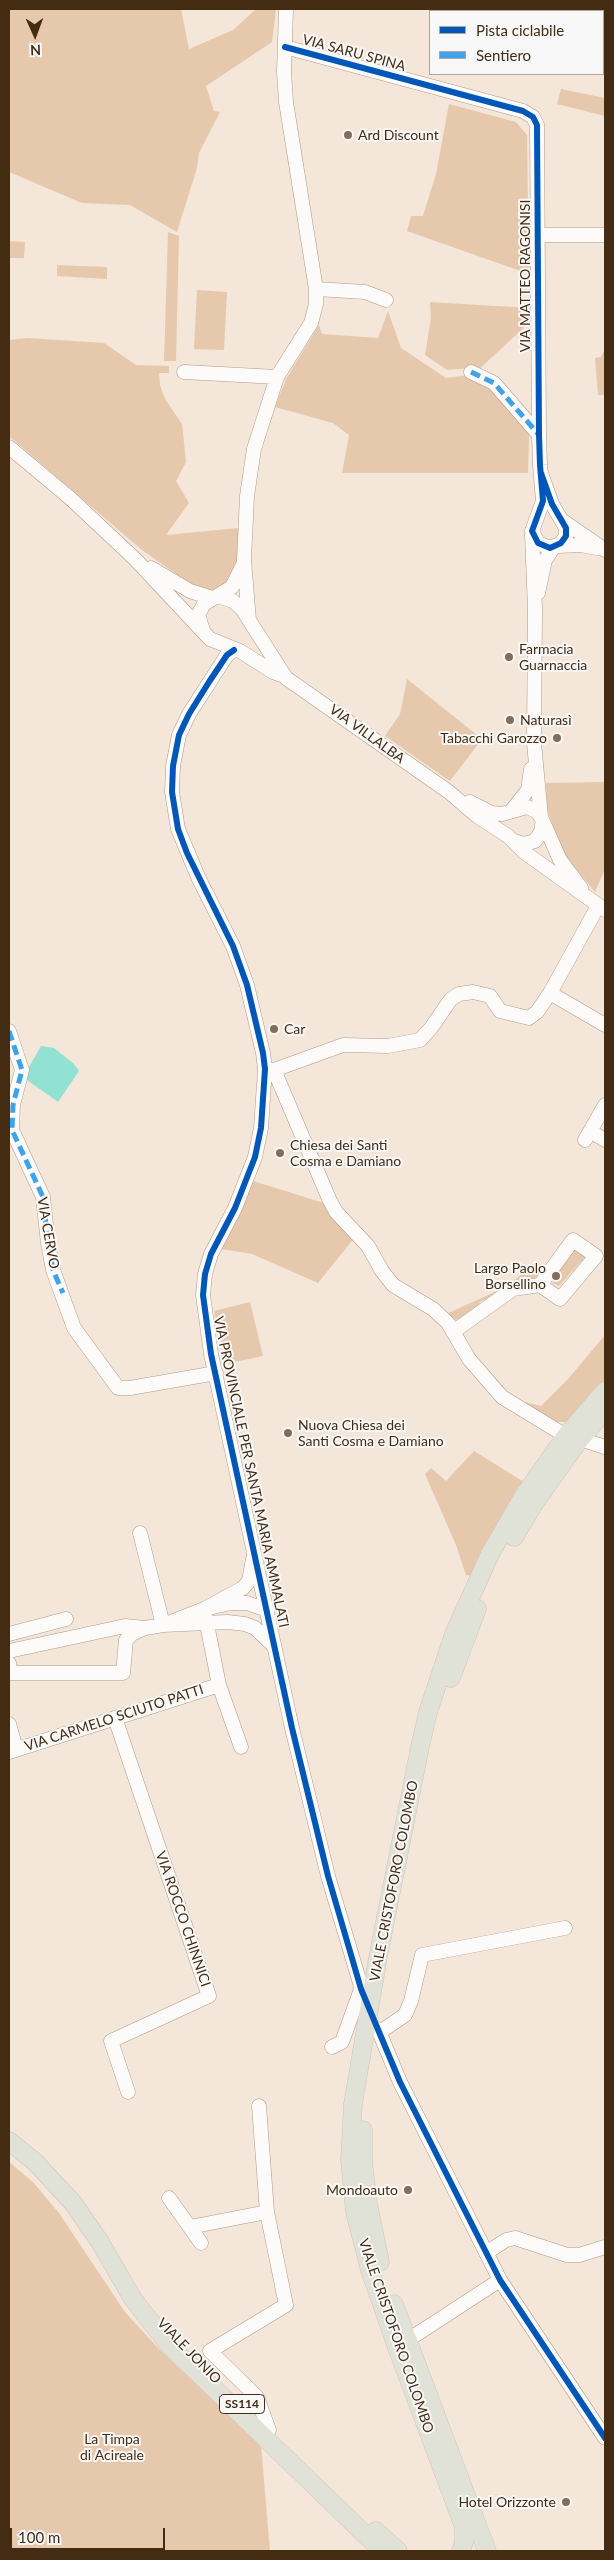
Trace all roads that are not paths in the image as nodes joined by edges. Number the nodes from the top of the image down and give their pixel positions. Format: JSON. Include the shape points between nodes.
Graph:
{"nodes":[{"id":1,"x":286,"y":9,"type":"edge"},
{"id":2,"x":285,"y":47,"type":"junction"},
{"id":3,"x":532,"y":117,"type":"joint"},
{"id":4,"x":537,"y":235,"type":"junction"},
{"id":5,"x":605,"y":235,"type":"edge"},
{"id":6,"x":316,"y":289,"type":"junction"},
{"id":7,"x":386,"y":300,"type":"dead end"},
{"id":8,"x":184,"y":372,"type":"dead end"},
{"id":9,"x":471,"y":372,"type":"dead end"},
{"id":10,"x":278,"y":377,"type":"junction"},
{"id":11,"x":539,"y":435,"type":"junction"},
{"id":12,"x":9,"y":447,"type":"edge"},
{"id":13,"x":541,"y":473,"type":"junction"},
{"id":14,"x":561,"y":520,"type":"junction"},
{"id":15,"x":535,"y":525,"type":"junction"},
{"id":16,"x":556,"y":546,"type":"junction"},
{"id":17,"x":605,"y":550,"type":"edge"},
{"id":18,"x":136,"y":559,"type":"junction"},
{"id":19,"x":244,"y":560,"type":"junction"},
{"id":20,"x":215,"y":597,"type":"junction"},
{"id":21,"x":535,"y":608,"type":"junction"},
{"id":22,"x":251,"y":624,"type":"junction"},
{"id":23,"x":207,"y":636,"type":"junction"},
{"id":24,"x":237,"y":650,"type":"junction"},
{"id":25,"x":285,"y":676,"type":"junction"},
{"id":26,"x":209,"y":682,"type":"junction"},
{"id":27,"x":534,"y":743,"type":"junction"},
{"id":28,"x":448,"y":792,"type":"junction"},
{"id":29,"x":511,"y":811,"type":"junction"},
{"id":30,"x":542,"y":821,"type":"junction"},
{"id":31,"x":511,"y":839,"type":"junction"},
{"id":32,"x":597,"y":905,"type":"edge"},
{"id":33,"x":550,"y":993,"type":"junction"},
{"id":34,"x":605,"y":1025,"type":"edge"},
{"id":35,"x":9,"y":1031,"type":"edge"},
{"id":36,"x":269,"y":1070,"type":"junction"},
{"id":37,"x":605,"y":1105,"type":"edge"},
{"id":38,"x":605,"y":1140,"type":"edge"},
{"id":39,"x":601,"y":1250,"type":"edge"},
{"id":40,"x":540,"y":1285,"type":"junction"},
{"id":41,"x":453,"y":1332,"type":"junction"},
{"id":42,"x":216,"y":1373,"type":"junction"},
{"id":43,"x":605,"y":1391,"type":"edge"},
{"id":44,"x":605,"y":1410,"type":"edge"},
{"id":45,"x":573,"y":1438,"type":"junction"},
{"id":46,"x":605,"y":1447,"type":"edge"},
{"id":47,"x":140,"y":1533,"type":"dead end"},
{"id":48,"x":254,"y":1551,"type":"junction"},
{"id":49,"x":204,"y":1609,"type":"junction"},
{"id":50,"x":267,"y":1610,"type":"junction"},
{"id":51,"x":66,"y":1619,"type":"dead end"},
{"id":52,"x":227,"y":1622,"type":"junction"},
{"id":53,"x":208,"y":1624,"type":"junction"},
{"id":54,"x":163,"y":1625,"type":"junction"},
{"id":55,"x":145,"y":1628,"type":"junction"},
{"id":56,"x":9,"y":1634,"type":"edge"},
{"id":57,"x":275,"y":1647,"type":"junction"},
{"id":58,"x":9,"y":1651,"type":"edge"},
{"id":59,"x":9,"y":1662,"type":"edge"},
{"id":60,"x":219,"y":1685,"type":"junction"},
{"id":61,"x":115,"y":1718,"type":"junction"},
{"id":62,"x":9,"y":1724,"type":"edge"},
{"id":63,"x":241,"y":1747,"type":"dead end"},
{"id":64,"x":12,"y":1750,"type":"edge"},
{"id":65,"x":565,"y":1928,"type":"dead end"},
{"id":66,"x":332,"y":2047,"type":"dead end"},
{"id":67,"x":128,"y":2092,"type":"dead end"},
{"id":68,"x":259,"y":2106,"type":"dead end"},
{"id":69,"x":9,"y":2141,"type":"edge"},
{"id":70,"x":169,"y":2198,"type":"dead end"},
{"id":71,"x":267,"y":2212,"type":"junction"},
{"id":72,"x":355,"y":2212,"type":"junction"},
{"id":73,"x":190,"y":2227,"type":"junction"},
{"id":74,"x":100,"y":2242,"type":"junction"},
{"id":75,"x":201,"y":2243,"type":"dead end"},
{"id":76,"x":605,"y":2247,"type":"edge"},
{"id":77,"x":486,"y":2253,"type":"junction"},
{"id":78,"x":500,"y":2280,"type":"junction"},
{"id":79,"x":408,"y":2340,"type":"junction"},
{"id":80,"x":235,"y":2410,"type":"junction"},
{"id":81,"x":269,"y":2430,"type":"junction"},
{"id":82,"x":605,"y":2438,"type":"edge"},
{"id":83,"x":430,"y":2439,"type":"junction"},
{"id":84,"x":464,"y":2527,"type":"junction"},
{"id":85,"x":382,"y":2551,"type":"edge"},
{"id":86,"x":390,"y":2551,"type":"edge"},
{"id":87,"x":398,"y":2551,"type":"edge"},
{"id":88,"x":461,"y":2551,"type":"edge"},
{"id":89,"x":470,"y":2551,"type":"edge"},
{"id":90,"x":487,"y":2551,"type":"edge"}],
"edges":[{"from":1,"to":2,"type":"street"},
{"from":2,"to":3,"type":"street","name":"VIA SARU SPINA","via":[[523,111]]},
{"from":2,"to":6,"type":"street","via":[[286,102]]},
{"from":3,"to":4,"type":"street","name":"VIA MATTEO RAGONISI","via":[[537,126]]},
{"from":4,"to":5,"type":"street"},
{"from":4,"to":11,"type":"street","name":"VIA MATTEO RAGONISI"},
{"from":6,"to":7,"type":"street","via":[[366,292]]},
{"from":6,"to":10,"type":"street","via":[[316,304],[310,323]]},
{"from":8,"to":10,"type":"street"},
{"from":9,"to":11,"type":"street","via":[[494,383]]},
{"from":10,"to":19,"type":"street","via":[[262,420],[249,472]]},
{"from":11,"to":13,"type":"street","name":"VIA MATTEO RAGONISI"},
{"from":12,"to":18,"type":"street"},
{"from":13,"to":14,"type":"street"},
{"from":13,"to":15,"type":"street","via":[[544,501]]},
{"from":14,"to":15,"type":"street","via":[[547,515]]},
{"from":14,"to":16,"type":"street","via":[[566,532],[564,540]]},
{"from":14,"to":17,"type":"street"},
{"from":15,"to":16,"type":"street","via":[[538,543],[545,548]]},
{"from":15,"to":21,"type":"street"},
{"from":16,"to":17,"type":"street","via":[[581,545]]},
{"from":16,"to":21,"type":"street","via":[[545,560]]},
{"from":18,"to":20,"type":"street","via":[[190,591]]},
{"from":18,"to":23,"type":"street"},
{"from":19,"to":20,"type":"street","via":[[232,587]]},
{"from":19,"to":22,"type":"street"},
{"from":20,"to":22,"type":"street","via":[[233,601]]},
{"from":20,"to":23,"type":"street","via":[[204,604],[198,615]]},
{"from":21,"to":27,"type":"street"},
{"from":22,"to":24,"type":"street","via":[[255,635],[250,646]]},
{"from":22,"to":25,"type":"street"},
{"from":23,"to":24,"type":"street"},
{"from":23,"to":26,"type":"street","via":[[215,654]]},
{"from":24,"to":25,"type":"street"},
{"from":24,"to":26,"type":"street","name":"VIA PROVINCIALE PER SANTA MARIA AMMALATI","via":[[227,655]]},
{"from":25,"to":28,"type":"street","name":"VIA VILLALBA"},
{"from":26,"to":36,"type":"street","name":"VIA PROVINCIALE PER SANTA MARIA AMMALATI","via":[[188,714],[179,735],[173,766],[174,810],[187,853],[233,946],[247,985]]},
{"from":27,"to":29,"type":"street","via":[[528,790]]},
{"from":27,"to":30,"type":"street"},
{"from":28,"to":29,"type":"street","via":[[491,813]]},
{"from":28,"to":31,"type":"street"},
{"from":29,"to":30,"type":"street","via":[[527,807],[536,811]]},
{"from":29,"to":31,"type":"street","via":[[505,826]]},
{"from":30,"to":31,"type":"street","via":[[541,832],[535,841],[524,844]]},
{"from":30,"to":32,"type":"street","via":[[560,860]]},
{"from":31,"to":32,"type":"street"},
{"from":32,"to":33,"type":"street"},
{"from":33,"to":34,"type":"street"},
{"from":33,"to":36,"type":"street","via":[[538,1012],[529,1018],[500,1012],[490,996],[473,992],[459,994],[451,999],[420,1040],[388,1046],[343,1045]]},
{"from":35,"to":42,"type":"street","name":"VIA CERVO","via":[[22,1070],[13,1105],[12,1130],[43,1197],[53,1270],[74,1328],[118,1388]]},
{"from":36,"to":41,"type":"street","via":[[304,1138],[336,1212],[368,1246],[393,1285],[433,1309]]},
{"from":36,"to":42,"type":"street","name":"VIA PROVINCIALE PER SANTA MARIA AMMALATI","via":[[255,1158],[239,1200],[211,1254],[206,1274],[206,1322]]},
{"from":37,"to":38,"type":"street","via":[[588,1136]]},
{"from":39,"to":40,"type":"street","via":[[573,1240]]},
{"from":39,"to":40,"type":"street","via":[[560,1299]]},
{"from":40,"to":41,"type":"street","via":[[513,1289]]},
{"from":41,"to":45,"type":"street","via":[[469,1359],[502,1397]]},
{"from":42,"to":48,"type":"street","name":"VIA PROVINCIALE PER SANTA MARIA AMMALATI"},
{"from":43,"to":45,"type":"main road","name":"VIALE CRISTOFORO COLOMBO"},
{"from":44,"to":45,"type":"main road","name":"VIALE CRISTOFORO COLOMBO"},
{"from":45,"to":46,"type":"street"},
{"from":45,"to":72,"type":"main road","name":"VIALE CRISTOFORO COLOMBO","via":[[523,1497],[490,1554],[454,1634],[428,1712],[378,1957],[353,2104],[350,2160]]},
{"from":45,"to":79,"type":"main road","name":"VIALE CRISTOFORO COLOMBO","via":[[500,1562],[482,1598],[451,1678],[430,1751],[387,1968],[364,2098],[363,2162],[382,2268]]},
{"from":47,"to":54,"type":"street"},
{"from":48,"to":49,"type":"street","via":[[248,1581],[243,1588]]},
{"from":48,"to":50,"type":"street","name":"VIA PROVINCIALE PER SANTA MARIA AMMALATI"},
{"from":49,"to":50,"type":"street","via":[[231,1602]]},
{"from":49,"to":53,"type":"street","name":"VIA CARMELO SCIUTO PATTI"},
{"from":49,"to":54,"type":"street"},
{"from":50,"to":52,"type":"street","via":[[251,1618]]},
{"from":50,"to":57,"type":"street","name":"VIA PROVINCIALE PER SANTA MARIA AMMALATI"},
{"from":51,"to":56,"type":"street"},
{"from":52,"to":53,"type":"street"},
{"from":52,"to":57,"type":"street","via":[[255,1628]]},
{"from":53,"to":54,"type":"street"},
{"from":53,"to":60,"type":"street","name":"VIA CARMELO SCIUTO PATTI"},
{"from":54,"to":55,"type":"street"},
{"from":55,"to":58,"type":"street","via":[[125,1626]]},
{"from":55,"to":59,"type":"street","via":[[126,1640],[123,1673],[12,1673]]},
{"from":57,"to":66,"type":"street","name":"VIA PROVINCIALE PER SANTA MARIA AMMALATI","via":[[328,1876],[362,1991],[342,2042]]},
{"from":60,"to":61,"type":"street","name":"VIA CARMELO SCIUTO PATTI"},
{"from":60,"to":63,"type":"street","name":"VIA CARMELO SCIUTO PATTI"},
{"from":61,"to":64,"type":"street","name":"VIA CARMELO SCIUTO PATTI"},
{"from":61,"to":67,"type":"street","name":"VIA ROCCO CHINNICI","via":[[209,1996],[111,2040]]},
{"from":62,"to":64,"type":"street"},
{"from":65,"to":77,"type":"street","via":[[422,1955],[412,2001],[405,2015],[379,2031],[400,2082]]},
{"from":68,"to":71,"type":"street"},
{"from":69,"to":74,"type":"main road","name":"VIALE JONIO","number":"SS114","via":[[59,2186]]},
{"from":70,"to":73,"type":"street"},
{"from":71,"to":73,"type":"street"},
{"from":71,"to":81,"type":"street","via":[[286,2305],[210,2351],[258,2397]]},
{"from":72,"to":79,"type":"street","via":[[398,2336],[400,2340]]},
{"from":72,"to":83,"type":"main road","name":"VIALE CRISTOFORO COLOMBO","via":[[370,2270]]},
{"from":73,"to":75,"type":"street"},
{"from":74,"to":80,"type":"main road","name":"VIALE JONIO","number":"SS114","via":[[153,2327]]},
{"from":74,"to":81,"type":"main road","name":"VIALE JONIO","number":"SS114","via":[[175,2339]]},
{"from":76,"to":77,"type":"street","via":[[567,2255],[515,2238]]},
{"from":77,"to":78,"type":"street"},
{"from":78,"to":79,"type":"street"},
{"from":78,"to":82,"type":"street"},
{"from":79,"to":83,"type":"street","via":[[404,2354],[429,2424]]},
{"from":79,"to":90,"type":"main road","name":"VIALE CRISTOFORO COLOMBO"},
{"from":80,"to":85,"type":"main road","name":"VIALE JONIO","number":"SS114"},
{"from":80,"to":86,"type":"main road","via":[[259,2428]]},
{"from":81,"to":87,"type":"main road","name":"VIALE JONIO","number":"SS114"},
{"from":83,"to":84,"type":"main road","name":"VIALE CRISTOFORO COLOMBO"},
{"from":84,"to":88,"type":"main road","name":"VIALE CRISTOFORO COLOMBO"},
{"from":84,"to":89,"type":"main road"}]}
